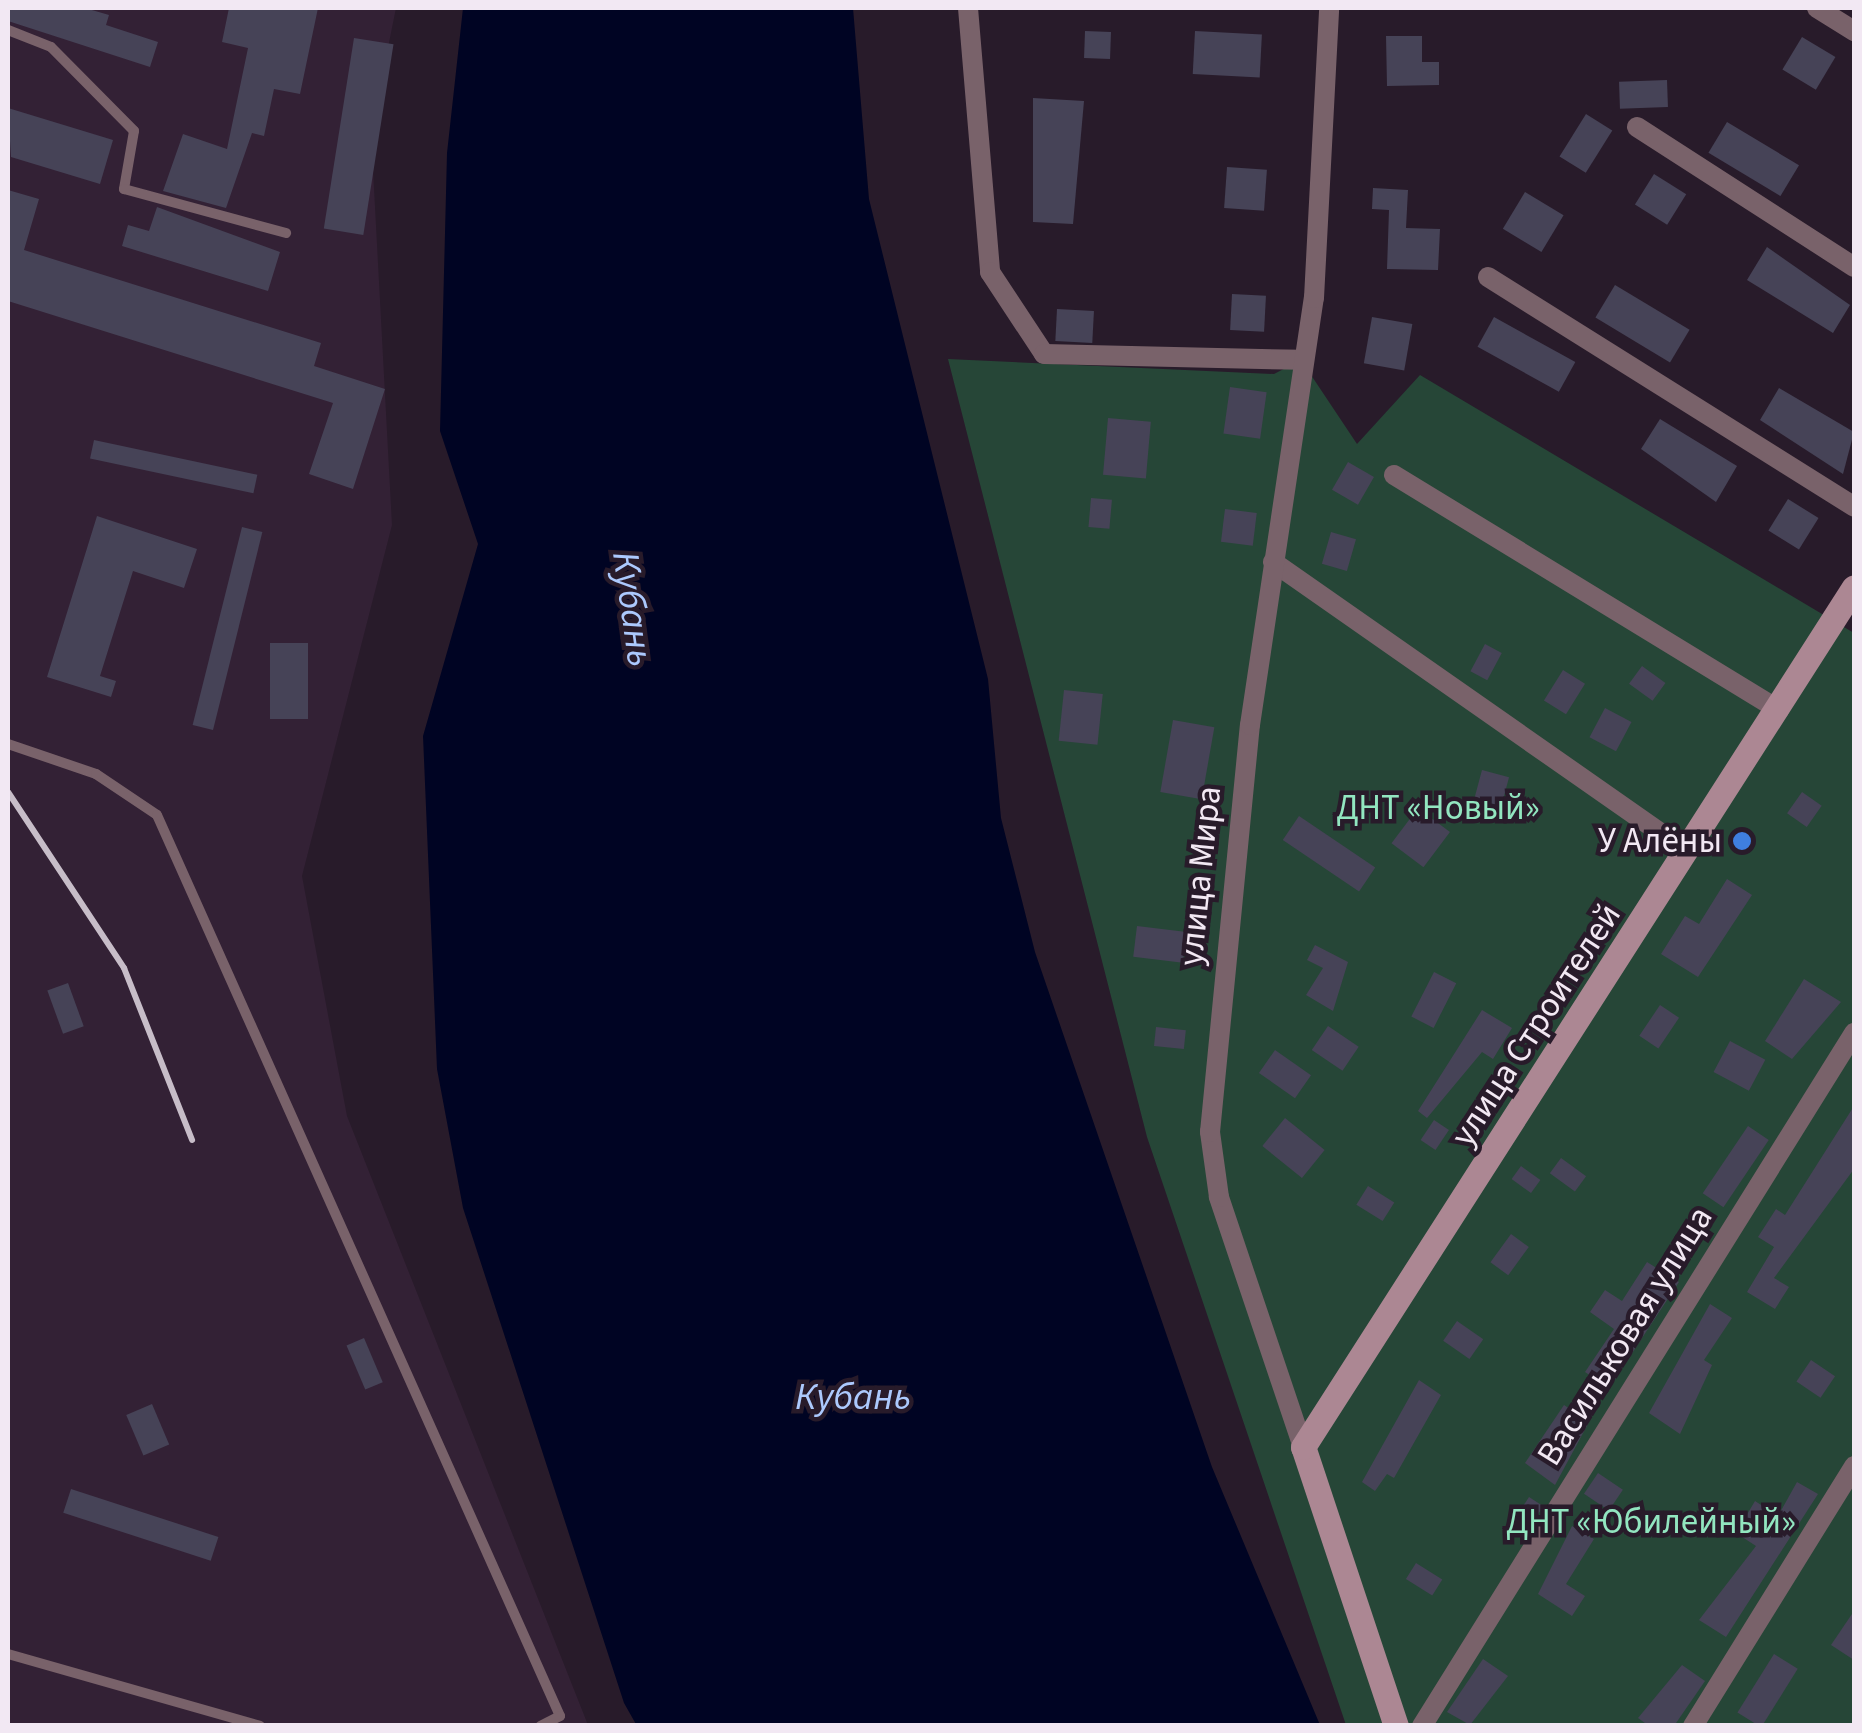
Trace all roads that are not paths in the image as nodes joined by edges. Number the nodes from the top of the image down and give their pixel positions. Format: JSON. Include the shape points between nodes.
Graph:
{"nodes":[{"id":1,"x":968,"y":8,"type":"edge"},
{"id":2,"x":1329,"y":8,"type":"edge"},
{"id":3,"x":1817,"y":8,"type":"edge"},
{"id":4,"x":8,"y":30,"type":"edge"},
{"id":5,"x":1854,"y":30,"type":"edge"},
{"id":6,"x":1638,"y":128,"type":"dead end"},
{"id":7,"x":286,"y":233,"type":"dead end"},
{"id":8,"x":1854,"y":267,"type":"edge"},
{"id":9,"x":1488,"y":277,"type":"dead end"},
{"id":10,"x":1301,"y":360,"type":"junction"},
{"id":11,"x":1394,"y":475,"type":"dead end"},
{"id":12,"x":1854,"y":507,"type":"edge"},
{"id":13,"x":1273,"y":562,"type":"junction"},
{"id":14,"x":1854,"y":590,"type":"edge"},
{"id":15,"x":1778,"y":710,"type":"junction"},
{"id":16,"x":8,"y":744,"type":"edge"},
{"id":17,"x":1688,"y":852,"type":"junction"},
{"id":18,"x":1854,"y":1033,"type":"edge"},
{"id":19,"x":1303,"y":1446,"type":"junction"},
{"id":20,"x":1854,"y":1466,"type":"edge"},
{"id":21,"x":8,"y":1654,"type":"edge"},
{"id":22,"x":562,"y":1721,"type":"edge"},
{"id":23,"x":260,"y":1726,"type":"edge"},
{"id":24,"x":540,"y":1726,"type":"edge"},
{"id":25,"x":1396,"y":1726,"type":"edge"},
{"id":26,"x":1422,"y":1726,"type":"edge"},
{"id":27,"x":1693,"y":1726,"type":"edge"}],
"edges":[{"from":1,"to":10,"type":"street","via":[[990,272],[1044,354]]},
{"from":2,"to":10,"type":"street","name":"улица Мира","via":[[1314,298]]},
{"from":3,"to":5,"type":"street"},
{"from":4,"to":7,"type":"lane","via":[[51,47],[134,131],[124,189]]},
{"from":6,"to":8,"type":"street"},
{"from":9,"to":12,"type":"street"},
{"from":10,"to":13,"type":"street","name":"улица Мира"},
{"from":11,"to":15,"type":"street"},
{"from":13,"to":17,"type":"street"},
{"from":13,"to":19,"type":"street","name":"улица Мира","via":[[1210,1132],[1219,1197]]},
{"from":14,"to":15,"type":"street","name":"улица Строителей"},
{"from":15,"to":17,"type":"street","name":"улица Строителей"},
{"from":16,"to":22,"type":"lane","via":[[96,774],[157,814]]},
{"from":17,"to":19,"type":"street","name":"улица Строителей"},
{"from":18,"to":26,"type":"street","name":"Васильковая улица"},
{"from":19,"to":25,"type":"street","name":"улица Мира"},
{"from":20,"to":27,"type":"street"},
{"from":21,"to":23,"type":"lane"},
{"from":22,"to":24,"type":"lane"}]}
